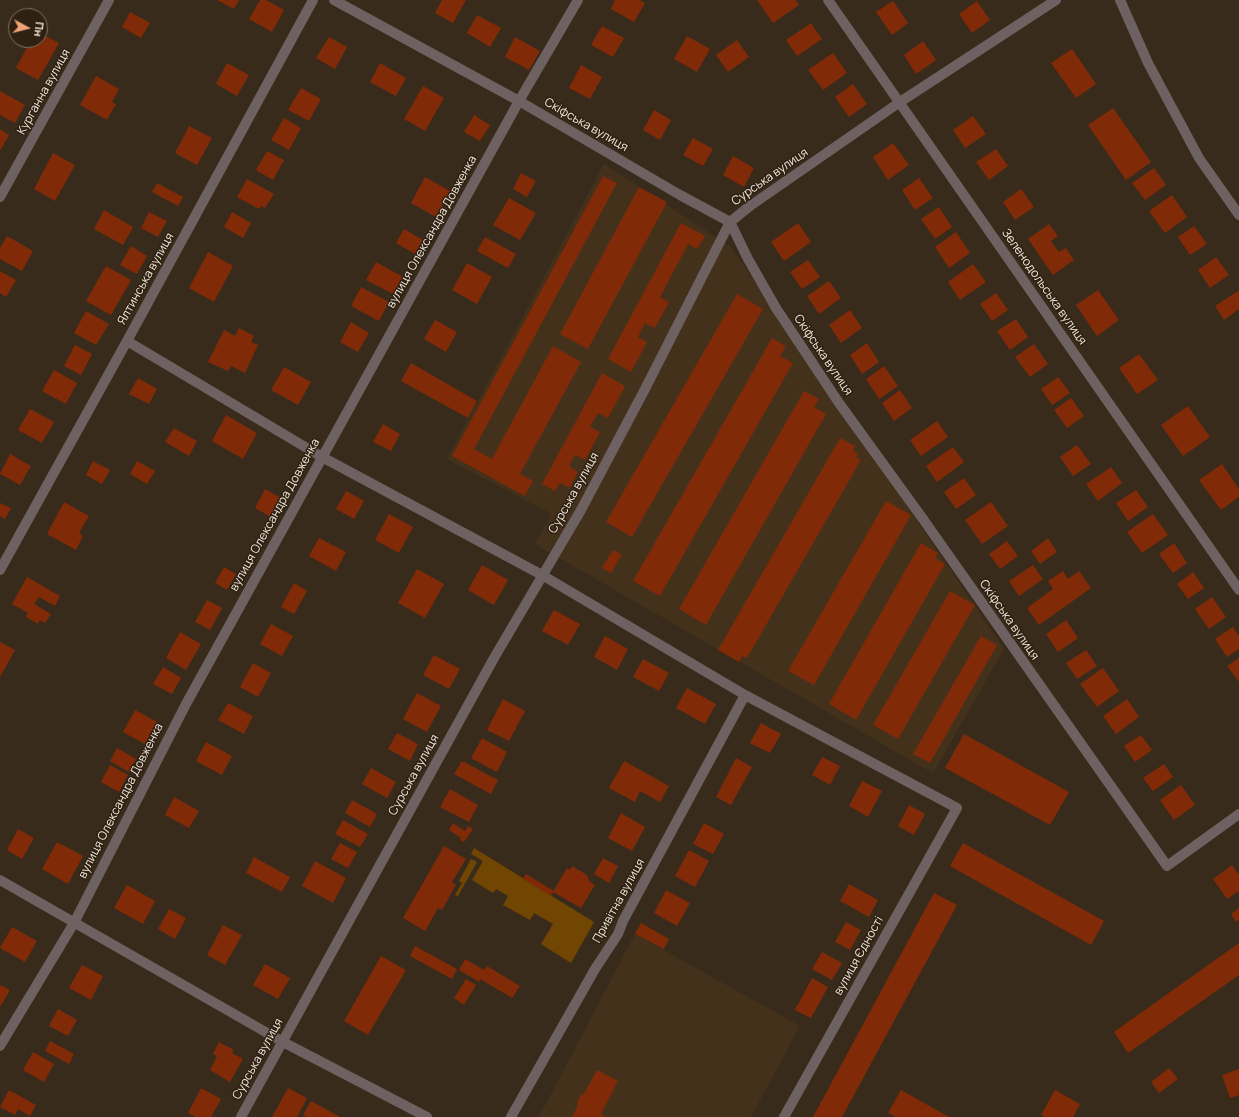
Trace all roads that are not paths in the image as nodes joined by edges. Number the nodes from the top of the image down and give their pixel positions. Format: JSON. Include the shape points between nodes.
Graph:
{"nodes":[{"id":1,"x":109,"y":0,"type":"edge"},
{"id":2,"x":313,"y":0,"type":"edge"},
{"id":3,"x":334,"y":0,"type":"edge"},
{"id":4,"x":578,"y":0,"type":"edge"},
{"id":5,"x":828,"y":0,"type":"edge"},
{"id":6,"x":1056,"y":0,"type":"edge"},
{"id":7,"x":1120,"y":0,"type":"edge"},
{"id":8,"x":519,"y":101,"type":"junction"},
{"id":9,"x":900,"y":102,"type":"junction"},
{"id":10,"x":0,"y":197,"type":"edge"},
{"id":11,"x":1239,"y":215,"type":"edge"},
{"id":12,"x":730,"y":222,"type":"junction"},
{"id":13,"x":127,"y":341,"type":"junction"},
{"id":14,"x":322,"y":457,"type":"junction"},
{"id":15,"x":0,"y":570,"type":"edge"},
{"id":16,"x":542,"y":575,"type":"junction"},
{"id":17,"x":1239,"y":590,"type":"edge"},
{"id":18,"x":745,"y":695,"type":"junction"},
{"id":19,"x":1239,"y":814,"type":"edge"},
{"id":20,"x":0,"y":880,"type":"edge"},
{"id":21,"x":74,"y":923,"type":"junction"},
{"id":22,"x":283,"y":1042,"type":"junction"},
{"id":23,"x":0,"y":1046,"type":"edge"},
{"id":24,"x":241,"y":1117,"type":"edge"},
{"id":25,"x":427,"y":1117,"type":"edge"},
{"id":26,"x":511,"y":1117,"type":"edge"},
{"id":27,"x":784,"y":1117,"type":"edge"}],
"edges":[{"from":1,"to":10,"type":"street","name":"Курганна вулиця"},
{"from":2,"to":13,"type":"street","name":"Ялтинська вулиця"},
{"from":3,"to":8,"type":"street","name":"Скіфська вулиця"},
{"from":4,"to":8,"type":"street","name":"вулиця Олександра Довженка"},
{"from":5,"to":9,"type":"street","name":"Зеленодольська вулиця"},
{"from":6,"to":9,"type":"street","name":"Сурська вулиця"},
{"from":7,"to":11,"type":"street","via":[[1148,63],[1199,158]]},
{"from":8,"to":12,"type":"street","name":"Скіфська вулиця","via":[[680,196]]},
{"from":8,"to":14,"type":"street","name":"вулиця Олександра Довженка"},
{"from":9,"to":12,"type":"street","name":"Сурська вулиця"},
{"from":9,"to":17,"type":"street","name":"Зеленодольська вулиця"},
{"from":12,"to":16,"type":"street","name":"Сурська вулиця","via":[[645,389]]},
{"from":12,"to":19,"type":"street","name":"Скіфська вулиця","via":[[776,308],[839,403],[1167,866]]},
{"from":13,"to":14,"type":"street"},
{"from":13,"to":15,"type":"street","name":"Ялтинська вулиця"},
{"from":14,"to":16,"type":"street"},
{"from":14,"to":21,"type":"street","name":"вулиця Олександра Довженка","via":[[186,704]]},
{"from":16,"to":18,"type":"street"},
{"from":16,"to":22,"type":"street","name":"Сурська вулиця"},
{"from":18,"to":26,"type":"street","name":"Привітна вулиця","via":[[618,934],[595,969]]},
{"from":18,"to":27,"type":"street","name":"вулиця Єдності","via":[[957,808]]},
{"from":20,"to":21,"type":"street"},
{"from":21,"to":22,"type":"street"},
{"from":21,"to":23,"type":"street","name":"вулиця Олександра Довженка"},
{"from":22,"to":24,"type":"street","name":"Сурська вулиця"},
{"from":22,"to":25,"type":"street"}]}
